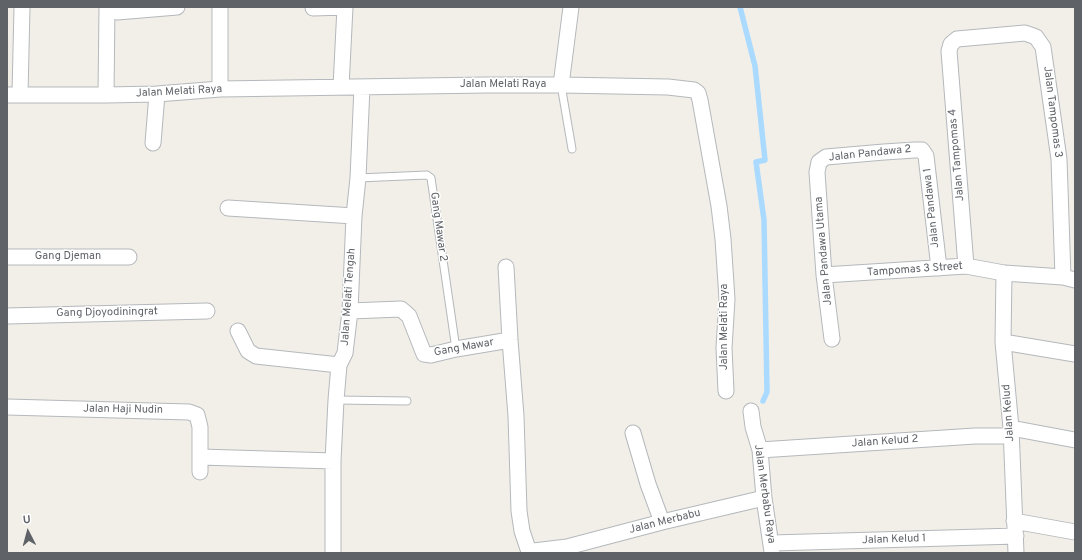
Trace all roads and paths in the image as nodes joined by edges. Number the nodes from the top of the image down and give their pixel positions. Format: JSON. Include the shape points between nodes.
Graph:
{"nodes":[{"id":1,"x":22,"y":7,"type":"edge"},
{"id":2,"x":177,"y":7,"type":"edge"},
{"id":3,"x":220,"y":7,"type":"edge"},
{"id":4,"x":313,"y":7,"type":"edge"},
{"id":5,"x":571,"y":7,"type":"edge"},
{"id":6,"x":112,"y":10,"type":"edge"},
{"id":7,"x":951,"y":44,"type":"joint"},
{"id":8,"x":561,"y":85,"type":"junction"},
{"id":9,"x":341,"y":87,"type":"junction"},
{"id":10,"x":362,"y":87,"type":"junction"},
{"id":11,"x":220,"y":89,"type":"junction"},
{"id":12,"x":157,"y":94,"type":"junction"},
{"id":13,"x":14,"y":95,"type":"edge"},
{"id":14,"x":106,"y":95,"type":"junction"},
{"id":15,"x":152,"y":143,"type":"dead end"},
{"id":16,"x":572,"y":149,"type":"dead end"},
{"id":17,"x":922,"y":150,"type":"joint"},
{"id":18,"x":818,"y":162,"type":"joint"},
{"id":19,"x":358,"y":178,"type":"junction"},
{"id":20,"x":228,"y":208,"type":"dead end"},
{"id":21,"x":354,"y":216,"type":"junction"},
{"id":22,"x":7,"y":257,"type":"edge"},
{"id":23,"x":129,"y":257,"type":"dead end"},
{"id":24,"x":966,"y":266,"type":"junction"},
{"id":25,"x":506,"y":267,"type":"dead end"},
{"id":26,"x":939,"y":268,"type":"junction"},
{"id":27,"x":1004,"y":273,"type":"junction"},
{"id":28,"x":824,"y":276,"type":"junction"},
{"id":29,"x":1069,"y":278,"type":"edge"},
{"id":30,"x":350,"y":310,"type":"junction"},
{"id":31,"x":208,"y":311,"type":"dead end"},
{"id":32,"x":7,"y":316,"type":"edge"},
{"id":33,"x":238,"y":331,"type":"dead end"},
{"id":34,"x":832,"y":339,"type":"dead end"},
{"id":35,"x":510,"y":340,"type":"junction"},
{"id":36,"x":1004,"y":342,"type":"junction"},
{"id":37,"x":456,"y":349,"type":"junction"},
{"id":38,"x":1075,"y":354,"type":"edge"},
{"id":39,"x":339,"y":365,"type":"junction"},
{"id":40,"x":726,"y":391,"type":"dead end"},
{"id":41,"x":336,"y":400,"type":"junction"},
{"id":42,"x":407,"y":401,"type":"dead end"},
{"id":43,"x":7,"y":407,"type":"edge"},
{"id":44,"x":751,"y":411,"type":"dead end"},
{"id":45,"x":1011,"y":432,"type":"junction"},
{"id":46,"x":633,"y":433,"type":"dead end"},
{"id":47,"x":1075,"y":440,"type":"edge"},
{"id":48,"x":760,"y":450,"type":"junction"},
{"id":49,"x":200,"y":456,"type":"junction"},
{"id":50,"x":333,"y":461,"type":"junction"},
{"id":51,"x":200,"y":472,"type":"dead end"},
{"id":52,"x":764,"y":498,"type":"junction"},
{"id":53,"x":662,"y":522,"type":"junction"},
{"id":54,"x":1015,"y":528,"type":"junction"},
{"id":55,"x":1075,"y":532,"type":"edge"},
{"id":56,"x":772,"y":548,"type":"edge"},
{"id":57,"x":568,"y":550,"type":"edge"},
{"id":58,"x":333,"y":553,"type":"edge"},
{"id":59,"x":1016,"y":553,"type":"edge"}],
"edges":[{"from":1,"to":13,"type":"street"},
{"from":2,"to":6,"type":"street"},
{"from":3,"to":11,"type":"street"},
{"from":4,"to":9,"type":"street","via":[[345,8]]},
{"from":5,"to":8,"type":"street"},
{"from":6,"to":14,"type":"street"},
{"from":7,"to":24,"type":"street","name":"Jalan Tampomas 4","via":[[950,66]]},
{"from":7,"to":29,"type":"street","name":"Jalan Tampomas 3","via":[[957,39],[1025,33],[1036,37],[1044,47]]},
{"from":8,"to":10,"type":"street","name":"Jalan Melati Raya"},
{"from":8,"to":16,"type":"lane"},
{"from":8,"to":40,"type":"street","name":"Jalan Melati Raya","via":[[683,88],[698,93],[723,239],[727,299],[724,348]]},
{"from":9,"to":10,"type":"street","name":"Jalan Melati Raya"},
{"from":9,"to":11,"type":"street","name":"Jalan Melati Raya"},
{"from":10,"to":19,"type":"street","name":"Jalan Melati Tengah"},
{"from":11,"to":12,"type":"street","name":"Jalan Melati Raya"},
{"from":12,"to":14,"type":"street","name":"Jalan Melati Raya"},
{"from":12,"to":15,"type":"street"},
{"from":13,"to":14,"type":"street","name":"Jalan Melati Raya"},
{"from":17,"to":18,"type":"street","name":"Jalan Pandawa 2","via":[[826,157]]},
{"from":17,"to":26,"type":"street","name":"Jalan Pandawa 1","via":[[926,156]]},
{"from":18,"to":28,"type":"street","name":"Jalan Pandawa Utama"},
{"from":19,"to":21,"type":"street","name":"Jalan Melati Tengah"},
{"from":19,"to":37,"type":"lane","name":"Gang Mawar 2","via":[[427,175],[431,178]]},
{"from":20,"to":21,"type":"street"},
{"from":21,"to":30,"type":"street","name":"Jalan Melati Tengah"},
{"from":22,"to":23,"type":"street","name":"Gang Djeman"},
{"from":24,"to":26,"type":"street","name":"Tampomas 3 Street"},
{"from":24,"to":27,"type":"street","name":"Tampomas 3 Street"},
{"from":25,"to":35,"type":"street","name":"Jalan Merbabu"},
{"from":26,"to":28,"type":"street","name":"Tampomas 3 Street"},
{"from":27,"to":29,"type":"street","name":"Tampomas 3 Street"},
{"from":27,"to":36,"type":"street","name":"Jalan Kelud"},
{"from":28,"to":34,"type":"street","name":"Jalan Pandawa Utama"},
{"from":30,"to":37,"type":"street","name":"Gang Mawar","via":[[401,308],[409,316],[424,354]]},
{"from":30,"to":39,"type":"street","name":"Jalan Melati Tengah","via":[[345,353]]},
{"from":31,"to":32,"type":"street","name":"Gang Djoyodiningrat"},
{"from":33,"to":39,"type":"street","via":[[248,351],[256,356]]},
{"from":35,"to":37,"type":"street","name":"Gang Mawar"},
{"from":35,"to":57,"type":"street","name":"Jalan Merbabu","via":[[519,511],[525,543],[528,549],[534,551]]},
{"from":36,"to":38,"type":"street"},
{"from":36,"to":45,"type":"street","name":"Jalan Kelud"},
{"from":39,"to":41,"type":"street","name":"Jalan Melati Tengah"},
{"from":41,"to":42,"type":"lane"},
{"from":41,"to":50,"type":"street","name":"Jalan Melati Tengah"},
{"from":43,"to":49,"type":"street","name":"Jalan Haji Nudin","via":[[189,412],[197,415],[200,426]]},
{"from":44,"to":48,"type":"street","name":"Jalan Merbabu Raya"},
{"from":45,"to":47,"type":"street","name":"Jalan Kelud 2"},
{"from":45,"to":48,"type":"street","name":"Jalan Kelud 2"},
{"from":45,"to":54,"type":"street","name":"Jalan Kelud"},
{"from":46,"to":53,"type":"street"},
{"from":48,"to":52,"type":"street","name":"Jalan Merbabu Raya"},
{"from":49,"to":50,"type":"street"},
{"from":49,"to":51,"type":"street","name":"Jalan Haji Nudin"},
{"from":50,"to":58,"type":"street","name":"Jalan Melati Tengah"},
{"from":52,"to":53,"type":"street","name":"Jalan Merbabu"},
{"from":52,"to":56,"type":"street","name":"Jalan Merbabu Raya"},
{"from":53,"to":57,"type":"street","name":"Jalan Merbabu"},
{"from":54,"to":55,"type":"street","name":"Jalan Kelud 1"},
{"from":54,"to":56,"type":"street","name":"Jalan Kelud 1"},
{"from":54,"to":59,"type":"street","name":"Jalan Kelud"}]}
